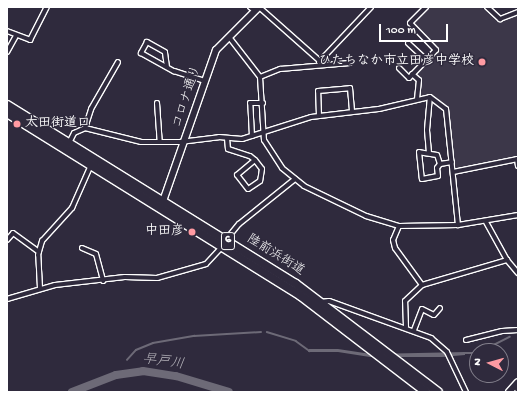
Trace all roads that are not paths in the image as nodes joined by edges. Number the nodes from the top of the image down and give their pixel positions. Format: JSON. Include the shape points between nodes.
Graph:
{"nodes":[{"id":1,"x":47,"y":7,"type":"edge"},
{"id":2,"x":371,"y":7,"type":"edge"},
{"id":3,"x":426,"y":7,"type":"edge"},
{"id":4,"x":487,"y":7,"type":"edge"},
{"id":5,"x":256,"y":8,"type":"edge"},
{"id":6,"x":518,"y":12,"type":"edge"},
{"id":7,"x":7,"y":31,"type":"edge"},
{"id":8,"x":16,"y":36,"type":"junction"},
{"id":9,"x":229,"y":38,"type":"junction"},
{"id":10,"x":408,"y":43,"type":"dead end"},
{"id":11,"x":7,"y":52,"type":"edge"},
{"id":12,"x":426,"y":60,"type":"junction"},
{"id":13,"x":320,"y":61,"type":"junction"},
{"id":14,"x":118,"y":62,"type":"dead end"},
{"id":15,"x":350,"y":63,"type":"dead end"},
{"id":16,"x":315,"y":66,"type":"junction"},
{"id":17,"x":167,"y":67,"type":"junction"},
{"id":18,"x":398,"y":68,"type":"dead end"},
{"id":19,"x":412,"y":74,"type":"junction"},
{"id":20,"x":260,"y":77,"type":"junction"},
{"id":21,"x":204,"y":81,"type":"junction"},
{"id":22,"x":430,"y":97,"type":"junction"},
{"id":23,"x":417,"y":99,"type":"junction"},
{"id":24,"x":157,"y":103,"type":"dead end"},
{"id":25,"x":263,"y":103,"type":"junction"},
{"id":26,"x":7,"y":105,"type":"edge"},
{"id":27,"x":352,"y":112,"type":"junction"},
{"id":28,"x":7,"y":113,"type":"edge"},
{"id":29,"x":319,"y":116,"type":"junction"},
{"id":30,"x":85,"y":128,"type":"junction"},
{"id":31,"x":263,"y":132,"type":"junction"},
{"id":32,"x":252,"y":136,"type":"junction"},
{"id":33,"x":227,"y":138,"type":"junction"},
{"id":34,"x":185,"y":140,"type":"junction"},
{"id":35,"x":160,"y":142,"type":"junction"},
{"id":36,"x":69,"y":143,"type":"junction"},
{"id":37,"x":429,"y":154,"type":"junction"},
{"id":38,"x":517,"y":159,"type":"edge"},
{"id":39,"x":255,"y":160,"type":"junction"},
{"id":40,"x":93,"y":162,"type":"junction"},
{"id":41,"x":452,"y":162,"type":"junction"},
{"id":42,"x":440,"y":164,"type":"junction"},
{"id":43,"x":518,"y":166,"type":"edge"},
{"id":44,"x":453,"y":172,"type":"junction"},
{"id":45,"x":295,"y":179,"type":"junction"},
{"id":46,"x":162,"y":204,"type":"junction"},
{"id":47,"x":518,"y":215,"type":"edge"},
{"id":48,"x":486,"y":222,"type":"junction"},
{"id":49,"x":458,"y":225,"type":"junction"},
{"id":50,"x":399,"y":226,"type":"junction"},
{"id":51,"x":7,"y":240,"type":"edge"},
{"id":52,"x":224,"y":243,"type":"junction"},
{"id":53,"x":82,"y":248,"type":"dead end"},
{"id":54,"x":39,"y":252,"type":"junction"},
{"id":55,"x":507,"y":260,"type":"junction"},
{"id":56,"x":516,"y":266,"type":"edge"},
{"id":57,"x":518,"y":273,"type":"edge"},
{"id":58,"x":103,"y":280,"type":"junction"},
{"id":59,"x":422,"y":285,"type":"junction"},
{"id":60,"x":40,"y":288,"type":"junction"},
{"id":61,"x":8,"y":296,"type":"edge"},
{"id":62,"x":319,"y":304,"type":"junction"},
{"id":63,"x":440,"y":308,"type":"dead end"},
{"id":64,"x":406,"y":327,"type":"junction"},
{"id":65,"x":414,"y":330,"type":"junction"},
{"id":66,"x":518,"y":330,"type":"edge"},
{"id":67,"x":466,"y":340,"type":"dead end"},
{"id":68,"x":517,"y":386,"type":"edge"},
{"id":69,"x":426,"y":392,"type":"edge"},
{"id":70,"x":438,"y":392,"type":"edge"},
{"id":71,"x":466,"y":392,"type":"edge"},
{"id":72,"x":509,"y":392,"type":"edge"}],
"edges":[{"from":1,"to":8,"type":"street","via":[[30,40]]},
{"from":2,"to":13,"type":"street"},
{"from":3,"to":12,"type":"street","via":[[410,23],[436,50]]},
{"from":4,"to":6,"type":"street","via":[[500,19]]},
{"from":5,"to":9,"type":"street","name":"コロナ通り"},
{"from":5,"to":13,"type":"street"},
{"from":7,"to":8,"type":"street"},
{"from":8,"to":11,"type":"street"},
{"from":9,"to":20,"type":"street"},
{"from":9,"to":21,"type":"street","name":"コロナ通り","via":[[216,50]]},
{"from":10,"to":12,"type":"street"},
{"from":12,"to":19,"type":"street"},
{"from":13,"to":16,"type":"street"},
{"from":14,"to":30,"type":"street","via":[[91,109]]},
{"from":15,"to":16,"type":"street"},
{"from":16,"to":20,"type":"street","via":[[280,69]]},
{"from":17,"to":17,"type":"street","via":[[141,52],[147,42],[165,52]]},
{"from":17,"to":21,"type":"street"},
{"from":18,"to":19,"type":"street","via":[[409,78]]},
{"from":19,"to":23,"type":"street","via":[[419,80]]},
{"from":20,"to":25,"type":"street"},
{"from":21,"to":34,"type":"street","name":"コロナ通り"},
{"from":22,"to":23,"type":"street"},
{"from":22,"to":37,"type":"street","via":[[427,130]]},
{"from":22,"to":41,"type":"street","via":[[446,109]]},
{"from":23,"to":27,"type":"street","via":[[393,106]]},
{"from":24,"to":35,"type":"street"},
{"from":25,"to":31,"type":"street"},
{"from":25,"to":32,"type":"street","via":[[250,104]]},
{"from":26,"to":36,"type":"highway","name":"陸前浜街道","number":"6"},
{"from":27,"to":29,"type":"street"},
{"from":27,"to":29,"type":"street","via":[[350,88],[318,91]]},
{"from":28,"to":40,"type":"highway","name":"陸前浜街道","number":"6"},
{"from":29,"to":31,"type":"street"},
{"from":30,"to":35,"type":"street","via":[[141,142]]},
{"from":30,"to":36,"type":"street","via":[[74,133]]},
{"from":31,"to":32,"type":"street"},
{"from":31,"to":45,"type":"street","via":[[264,140],[282,168]]},
{"from":32,"to":33,"type":"street","via":[[242,139]]},
{"from":33,"to":34,"type":"street"},
{"from":33,"to":39,"type":"street","via":[[228,149]]},
{"from":34,"to":35,"type":"street"},
{"from":34,"to":46,"type":"street","name":"コロナ通り"},
{"from":36,"to":40,"type":"highway","name":"陸前浜街道","number":"6"},
{"from":37,"to":42,"type":"street","via":[[437,155]]},
{"from":37,"to":42,"type":"street","via":[[419,152],[422,179],[438,176],[437,168]]},
{"from":38,"to":43,"type":"street"},
{"from":38,"to":44,"type":"street"},
{"from":39,"to":39,"type":"street","via":[[237,175],[248,189],[260,181],[262,169]]},
{"from":40,"to":46,"type":"highway","name":"陸前浜街道","number":"6"},
{"from":40,"to":54,"type":"street","via":[[72,208],[65,219],[42,241]]},
{"from":41,"to":42,"type":"street"},
{"from":41,"to":44,"type":"street"},
{"from":44,"to":49,"type":"street"},
{"from":45,"to":50,"type":"street","via":[[366,216]]},
{"from":45,"to":52,"type":"street","via":[[239,224]]},
{"from":46,"to":52,"type":"highway","name":"陸前浜街道","number":"6"},
{"from":47,"to":48,"type":"street"},
{"from":48,"to":49,"type":"street"},
{"from":48,"to":55,"type":"street"},
{"from":49,"to":50,"type":"street"},
{"from":50,"to":59,"type":"street","via":[[393,240],[395,248]]},
{"from":51,"to":54,"type":"street","via":[[13,233]]},
{"from":52,"to":58,"type":"street","via":[[213,258],[199,266],[157,278]]},
{"from":52,"to":62,"type":"highway","name":"陸前浜街道","number":"6"},
{"from":53,"to":58,"type":"street","via":[[96,254]]},
{"from":54,"to":60,"type":"street"},
{"from":55,"to":56,"type":"street"},
{"from":55,"to":59,"type":"street"},
{"from":56,"to":57,"type":"street"},
{"from":58,"to":60,"type":"street"},
{"from":59,"to":64,"type":"street","via":[[405,301]]},
{"from":60,"to":61,"type":"street"},
{"from":62,"to":64,"type":"street","via":[[330,301]]},
{"from":62,"to":69,"type":"highway","name":"陸前浜街道","number":"6"},
{"from":62,"to":70,"type":"highway","name":"陸前浜街道","number":"6"},
{"from":63,"to":65,"type":"street","via":[[434,315],[422,309]]},
{"from":64,"to":65,"type":"street"},
{"from":65,"to":71,"type":"street","via":[[431,338],[447,352]]},
{"from":66,"to":67,"type":"street","via":[[502,330]]},
{"from":68,"to":72,"type":"street"}]}
